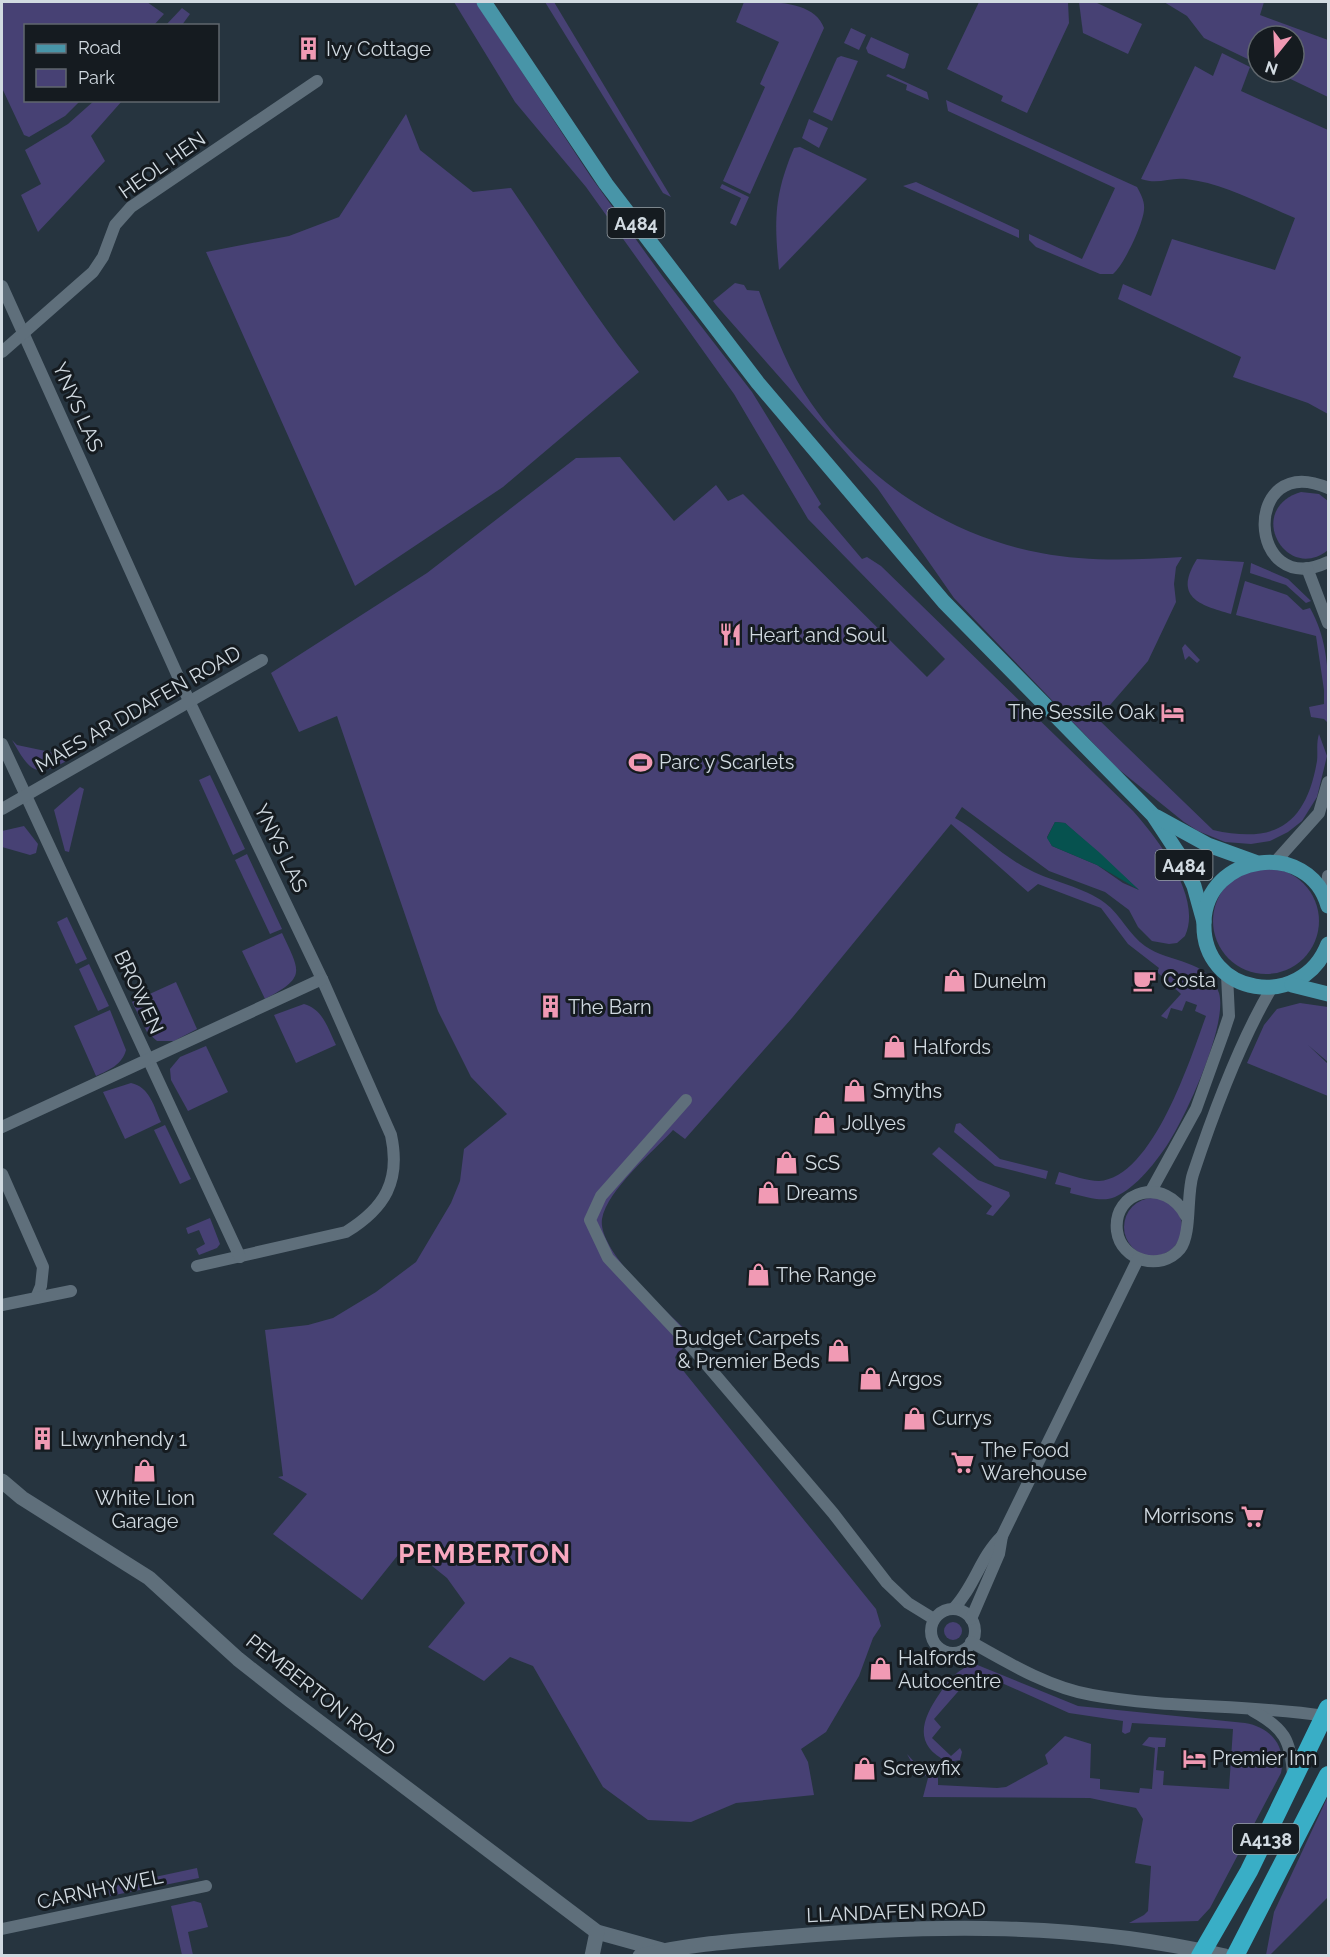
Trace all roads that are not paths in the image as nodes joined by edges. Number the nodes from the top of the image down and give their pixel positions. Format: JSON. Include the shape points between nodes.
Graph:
{"nodes":[{"id":1,"x":484,"y":2,"type":"edge"},
{"id":2,"x":317,"y":81,"type":"dead end"},
{"id":3,"x":2,"y":286,"type":"edge"},
{"id":4,"x":23,"y":332,"type":"junction"},
{"id":5,"x":2,"y":352,"type":"edge"},
{"id":6,"x":1329,"y":488,"type":"edge"},
{"id":7,"x":1329,"y":562,"type":"edge"},
{"id":8,"x":1306,"y":568,"type":"junction"},
{"id":9,"x":1329,"y":623,"type":"edge"},
{"id":10,"x":262,"y":660,"type":"dead end"},
{"id":11,"x":190,"y":703,"type":"junction"},
{"id":12,"x":2,"y":744,"type":"edge"},
{"id":13,"x":1329,"y":782,"type":"edge"},
{"id":14,"x":25,"y":795,"type":"junction"},
{"id":15,"x":2,"y":809,"type":"edge"},
{"id":16,"x":1153,"y":815,"type":"junction"},
{"id":17,"x":1276,"y":861,"type":"junction"},
{"id":18,"x":1255,"y":862,"type":"junction"},
{"id":19,"x":1329,"y":876,"type":"edge"},
{"id":20,"x":1327,"y":901,"type":"edge"},
{"id":21,"x":1203,"y":922,"type":"junction"},
{"id":22,"x":1329,"y":944,"type":"edge"},
{"id":23,"x":1227,"y":975,"type":"junction"},
{"id":24,"x":322,"y":979,"type":"junction"},
{"id":25,"x":1292,"y":984,"type":"junction"},
{"id":26,"x":1271,"y":989,"type":"junction"},
{"id":27,"x":1329,"y":994,"type":"edge"},
{"id":28,"x":148,"y":1059,"type":"junction"},
{"id":29,"x":686,"y":1100,"type":"dead end"},
{"id":30,"x":2,"y":1127,"type":"edge"},
{"id":31,"x":2,"y":1173,"type":"edge"},
{"id":32,"x":1151,"y":1191,"type":"junction"},
{"id":33,"x":1186,"y":1216,"type":"junction"},
{"id":34,"x":240,"y":1257,"type":"junction"},
{"id":35,"x":1138,"y":1259,"type":"junction"},
{"id":36,"x":197,"y":1266,"type":"dead end"},
{"id":37,"x":71,"y":1291,"type":"dead end"},
{"id":38,"x":36,"y":1298,"type":"junction"},
{"id":39,"x":2,"y":1305,"type":"edge"},
{"id":40,"x":2,"y":1481,"type":"edge"},
{"id":41,"x":1002,"y":1536,"type":"junction"},
{"id":42,"x":952,"y":1609,"type":"junction"},
{"id":43,"x":934,"y":1619,"type":"junction"},
{"id":44,"x":971,"y":1619,"type":"junction"},
{"id":45,"x":971,"y":1642,"type":"junction"},
{"id":46,"x":1252,"y":1711,"type":"junction"},
{"id":47,"x":1327,"y":1715,"type":"edge"},
{"id":48,"x":1329,"y":1775,"type":"edge"},
{"id":49,"x":1293,"y":1781,"type":"junction"},
{"id":50,"x":206,"y":1886,"type":"dead end"},
{"id":51,"x":2,"y":1929,"type":"edge"},
{"id":52,"x":597,"y":1932,"type":"junction"},
{"id":53,"x":662,"y":1950,"type":"junction"},
{"id":54,"x":1201,"y":1953,"type":"edge"},
{"id":55,"x":591,"y":1956,"type":"edge"},
{"id":56,"x":640,"y":1956,"type":"edge"},
{"id":57,"x":1225,"y":1956,"type":"edge"},
{"id":58,"x":1235,"y":1956,"type":"edge"}],
"edges":[{"from":1,"to":16,"type":"main road","number":"A484","via":[[606,184],[758,383],[944,602]]},
{"from":2,"to":4,"type":"street","name":"HEOL HEN","via":[[131,207],[115,225],[93,272]]},
{"from":3,"to":4,"type":"street","name":"YNYS LAS"},
{"from":4,"to":5,"type":"street","name":"HEOL HEN"},
{"from":4,"to":11,"type":"street","name":"YNYS LAS"},
{"from":6,"to":8,"type":"street","via":[[1295,483],[1275,495],[1264,514],[1264,537],[1270,549],[1280,560]]},
{"from":7,"to":8,"type":"street"},
{"from":8,"to":9,"type":"street"},
{"from":10,"to":11,"type":"street","name":"MAES AR DDAFEN ROAD"},
{"from":11,"to":14,"type":"street","name":"MAES AR DDAFEN ROAD"},
{"from":11,"to":24,"type":"street","name":"YNYS LAS"},
{"from":12,"to":14,"type":"street","name":"BROWEN"},
{"from":13,"to":17,"type":"street","via":[[1319,813]]},
{"from":14,"to":15,"type":"street","name":"MAES AR DDAFEN ROAD"},
{"from":14,"to":28,"type":"street","name":"BROWEN"},
{"from":16,"to":18,"type":"main road","number":"A484","via":[[1208,845]]},
{"from":16,"to":21,"type":"main road","number":"A484","via":[[1180,856],[1194,886]]},
{"from":17,"to":18,"type":"main road"},
{"from":17,"to":20,"type":"main road","via":[[1297,868],[1314,880]]},
{"from":18,"to":21,"type":"main road","via":[[1235,869],[1219,883],[1208,901]]},
{"from":19,"to":20,"type":"street"},
{"from":21,"to":23,"type":"main road","via":[[1206,944]]},
{"from":22,"to":25,"type":"main road","via":[[1312,971]]},
{"from":23,"to":26,"type":"main road","via":[[1250,987]]},
{"from":23,"to":32,"type":"street","via":[[1229,1016],[1223,1034],[1196,1109]]},
{"from":24,"to":28,"type":"street"},
{"from":24,"to":34,"type":"street","name":"YNYS LAS","via":[[391,1136],[395,1173],[378,1207],[346,1232]]},
{"from":25,"to":26,"type":"main road"},
{"from":25,"to":27,"type":"main road"},
{"from":26,"to":33,"type":"street","via":[[1245,1039],[1192,1176]]},
{"from":28,"to":30,"type":"street"},
{"from":28,"to":34,"type":"street","name":"BROWEN"},
{"from":29,"to":43,"type":"street","via":[[601,1196],[590,1220],[598,1239],[614,1266],[697,1352],[887,1583],[908,1603]]},
{"from":31,"to":38,"type":"street","via":[[43,1267]]},
{"from":32,"to":33,"type":"street","via":[[1173,1198]]},
{"from":32,"to":35,"type":"street","via":[[1129,1200],[1118,1220],[1121,1243]]},
{"from":33,"to":35,"type":"street","via":[[1185,1239],[1171,1256],[1161,1261]]},
{"from":34,"to":36,"type":"street","name":"YNYS LAS"},
{"from":35,"to":41,"type":"street"},
{"from":37,"to":38,"type":"street"},
{"from":38,"to":39,"type":"street"},
{"from":40,"to":52,"type":"main road","name":"PEMBERTON ROAD","via":[[149,1578],[238,1659]]},
{"from":41,"to":42,"type":"street","via":[[989,1549]]},
{"from":41,"to":44,"type":"street","via":[[999,1554]]},
{"from":42,"to":43,"type":"street"},
{"from":42,"to":44,"type":"street"},
{"from":43,"to":45,"type":"street","via":[[931,1634],[943,1651],[957,1652]]},
{"from":44,"to":45,"type":"street","via":[[975,1632]]},
{"from":45,"to":46,"type":"street","via":[[1045,1680],[1091,1695]]},
{"from":46,"to":47,"type":"street"},
{"from":46,"to":49,"type":"street","via":[[1285,1735],[1292,1753]]},
{"from":47,"to":49,"type":"highway","number":"A4138"},
{"from":48,"to":58,"type":"highway","number":"A4138"},
{"from":49,"to":54,"type":"highway","number":"A4138","via":[[1249,1871]]},
{"from":50,"to":51,"type":"street","name":"CARNHYWEL"},
{"from":52,"to":53,"type":"main road"},
{"from":52,"to":55,"type":"main road"},
{"from":53,"to":54,"type":"main road","name":"LLANDAFEN ROAD","via":[[829,1933],[952,1927],[1133,1939]]},
{"from":53,"to":56,"type":"main road"},
{"from":54,"to":57,"type":"main road","name":"LLANDAFEN ROAD"}]}
